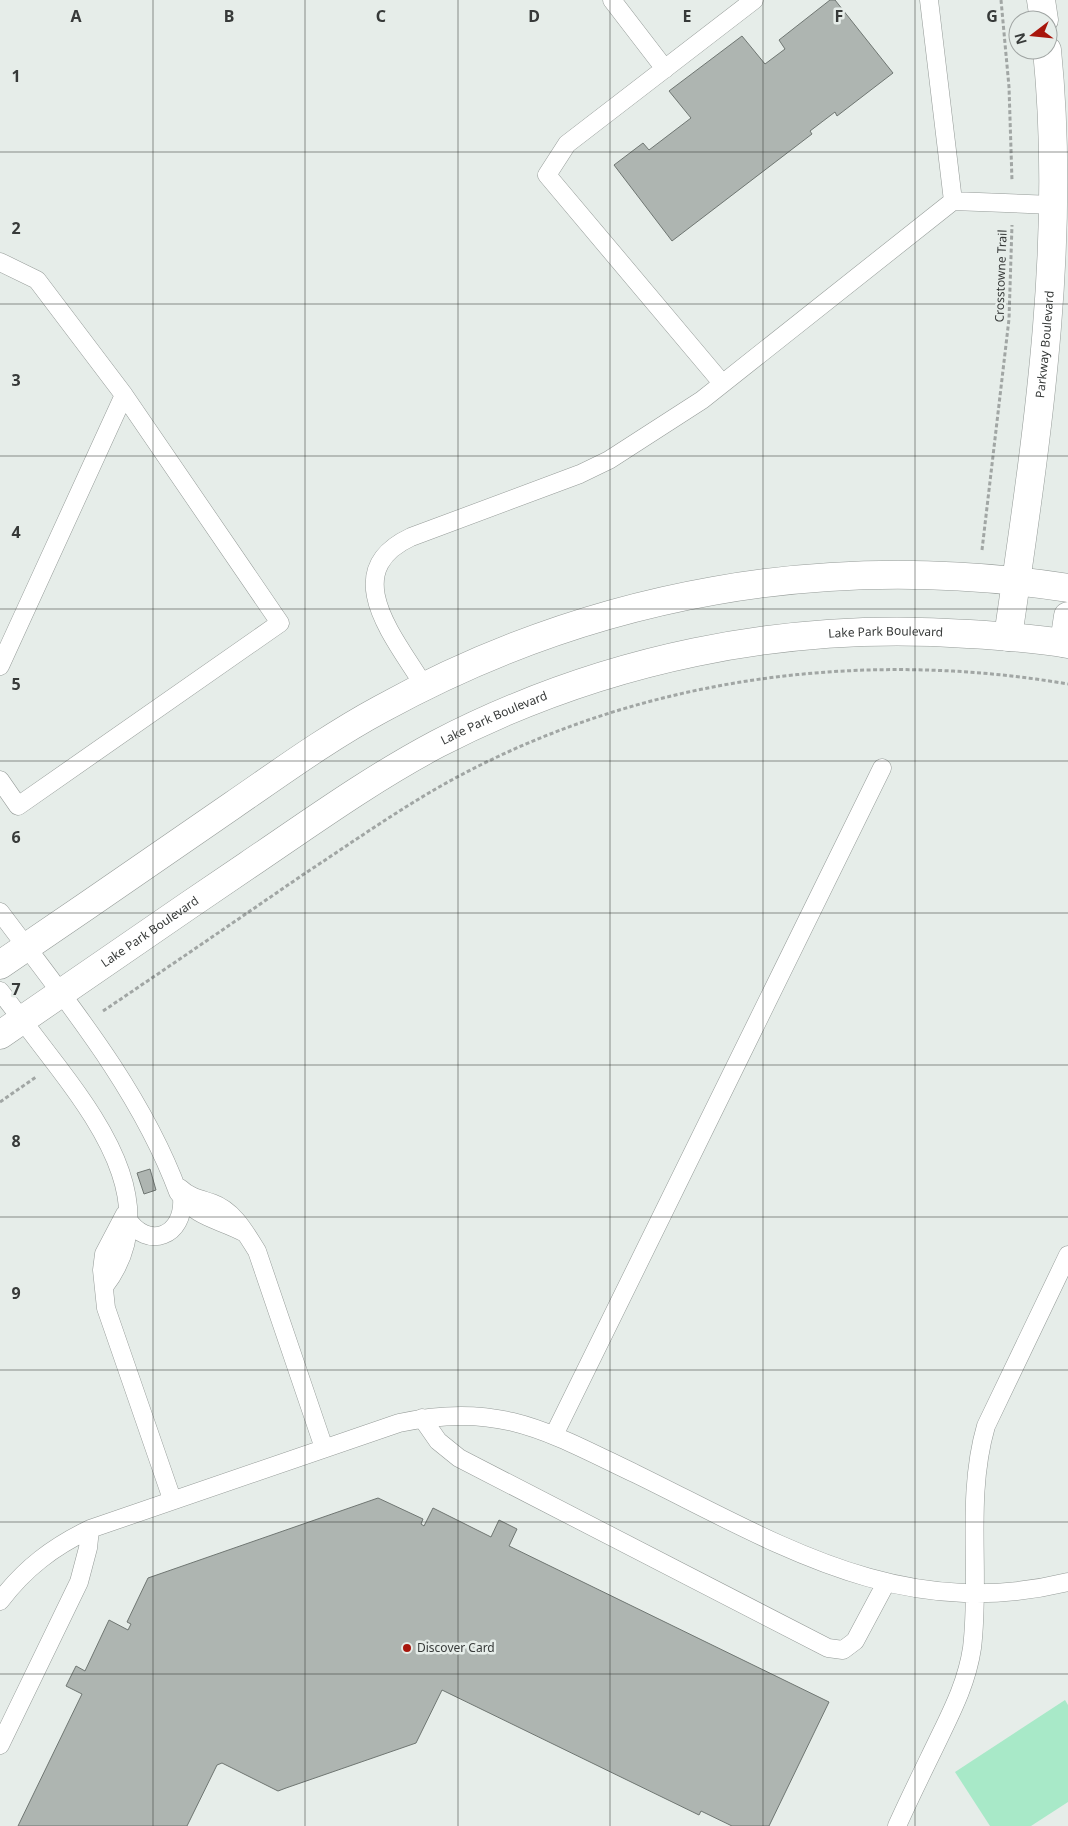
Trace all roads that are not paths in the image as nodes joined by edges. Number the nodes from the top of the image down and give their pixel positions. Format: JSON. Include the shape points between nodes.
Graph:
{"nodes":[{"id":1,"x":612,"y":0,"type":"edge"},
{"id":2,"x":754,"y":0,"type":"edge"},
{"id":3,"x":929,"y":0,"type":"edge"},
{"id":4,"x":1048,"y":60,"type":"edge"},
{"id":5,"x":665,"y":69,"type":"junction"},
{"id":6,"x":953,"y":201,"type":"junction"},
{"id":7,"x":1053,"y":205,"type":"junction"},
{"id":8,"x":0,"y":262,"type":"edge"},
{"id":9,"x":722,"y":383,"type":"junction"},
{"id":10,"x":124,"y":395,"type":"junction"},
{"id":11,"x":1017,"y":580,"type":"junction"},
{"id":12,"x":1068,"y":588,"type":"edge"},
{"id":13,"x":1068,"y":616,"type":"edge"},
{"id":14,"x":1008,"y":637,"type":"junction"},
{"id":15,"x":1066,"y":644,"type":"edge"},
{"id":16,"x":0,"y":666,"type":"edge"},
{"id":17,"x":424,"y":686,"type":"junction"},
{"id":18,"x":882,"y":768,"type":"dead end"},
{"id":19,"x":0,"y":780,"type":"edge"},
{"id":20,"x":0,"y":912,"type":"edge"},
{"id":21,"x":26,"y":947,"type":"junction"},
{"id":22,"x":0,"y":965,"type":"edge"},
{"id":23,"x":0,"y":991,"type":"edge"},
{"id":24,"x":61,"y":993,"type":"junction"},
{"id":25,"x":22,"y":1020,"type":"junction"},
{"id":26,"x":0,"y":1035,"type":"edge"},
{"id":27,"x":173,"y":1180,"type":"junction"},
{"id":28,"x":182,"y":1198,"type":"junction"},
{"id":29,"x":127,"y":1213,"type":"junction"},
{"id":30,"x":245,"y":1233,"type":"junction"},
{"id":31,"x":1068,"y":1255,"type":"edge"},
{"id":32,"x":422,"y":1418,"type":"junction"},
{"id":33,"x":554,"y":1435,"type":"junction"},
{"id":34,"x":324,"y":1448,"type":"junction"},
{"id":35,"x":172,"y":1500,"type":"junction"},
{"id":36,"x":90,"y":1529,"type":"junction"},
{"id":37,"x":1068,"y":1582,"type":"edge"},
{"id":38,"x":886,"y":1583,"type":"junction"},
{"id":39,"x":974,"y":1594,"type":"junction"},
{"id":40,"x":0,"y":1601,"type":"edge"},
{"id":41,"x":0,"y":1745,"type":"edge"},
{"id":42,"x":896,"y":1826,"type":"edge"}],
"edges":[{"from":1,"to":5,"type":"lane"},
{"from":2,"to":5,"type":"lane"},
{"from":3,"to":6,"type":"lane"},
{"from":4,"to":7,"type":"street","name":"Parkway Boulevard"},
{"from":5,"to":9,"type":"lane","via":[[567,144],[547,175]]},
{"from":6,"to":7,"type":"lane"},
{"from":6,"to":9,"type":"lane"},
{"from":7,"to":11,"type":"street","name":"Parkway Boulevard","via":[[1052,279],[1046,352]]},
{"from":8,"to":10,"type":"lane","via":[[37,280]]},
{"from":9,"to":17,"type":"lane","via":[[702,400],[595,468],[411,537],[390,549],[376,570],[374,596],[382,616]]},
{"from":10,"to":16,"type":"lane"},
{"from":10,"to":19,"type":"lane","via":[[280,623],[18,806]]},
{"from":11,"to":12,"type":"street"},
{"from":11,"to":14,"type":"street","name":"Parkway Boulevard"},
{"from":11,"to":17,"type":"street","via":[[907,574],[842,575],[721,588],[631,608],[558,630]]},
{"from":13,"to":15,"type":"street"},
{"from":14,"to":15,"type":"street","name":"Lake Park Boulevard"},
{"from":14,"to":24,"type":"street","name":"Lake Park Boulevard","via":[[895,631],[759,641],[643,664],[536,698],[451,737],[388,772]]},
{"from":17,"to":21,"type":"street","via":[[334,737]]},
{"from":18,"to":33,"type":"lane"},
{"from":20,"to":21,"type":"lane"},
{"from":21,"to":22,"type":"street"},
{"from":21,"to":24,"type":"lane"},
{"from":23,"to":25,"type":"lane"},
{"from":24,"to":25,"type":"street","name":"Lake Park Boulevard"},
{"from":24,"to":27,"type":"lane","via":[[142,1113]]},
{"from":25,"to":26,"type":"street","name":"Lake Park Boulevard"},
{"from":25,"to":29,"type":"lane","via":[[103,1131],[122,1173]]},
{"from":27,"to":28,"type":"lane"},
{"from":27,"to":30,"type":"lane","via":[[194,1197],[229,1213]]},
{"from":28,"to":29,"type":"lane","via":[[181,1218],[176,1227],[158,1236],[148,1236],[132,1226]]},
{"from":28,"to":30,"type":"lane","via":[[193,1210]]},
{"from":29,"to":35,"type":"lane","via":[[104,1254],[102,1270],[108,1319]]},
{"from":30,"to":34,"type":"lane","via":[[264,1270]]},
{"from":31,"to":39,"type":"lane","via":[[994,1408],[981,1445],[976,1480]]},
{"from":32,"to":33,"type":"lane","via":[[446,1415],[497,1418]]},
{"from":32,"to":34,"type":"lane"},
{"from":32,"to":38,"type":"lane","via":[[438,1440],[459,1458],[828,1648],[843,1650],[855,1641]]},
{"from":33,"to":38,"type":"lane","via":[[808,1558]]},
{"from":34,"to":35,"type":"lane"},
{"from":35,"to":36,"type":"lane"},
{"from":36,"to":40,"type":"lane","via":[[30,1566]]},
{"from":36,"to":41,"type":"lane","via":[[79,1582]]},
{"from":37,"to":39,"type":"lane","via":[[1007,1593]]},
{"from":38,"to":39,"type":"lane"},
{"from":39,"to":42,"type":"lane","via":[[971,1650],[964,1682]]}]}
